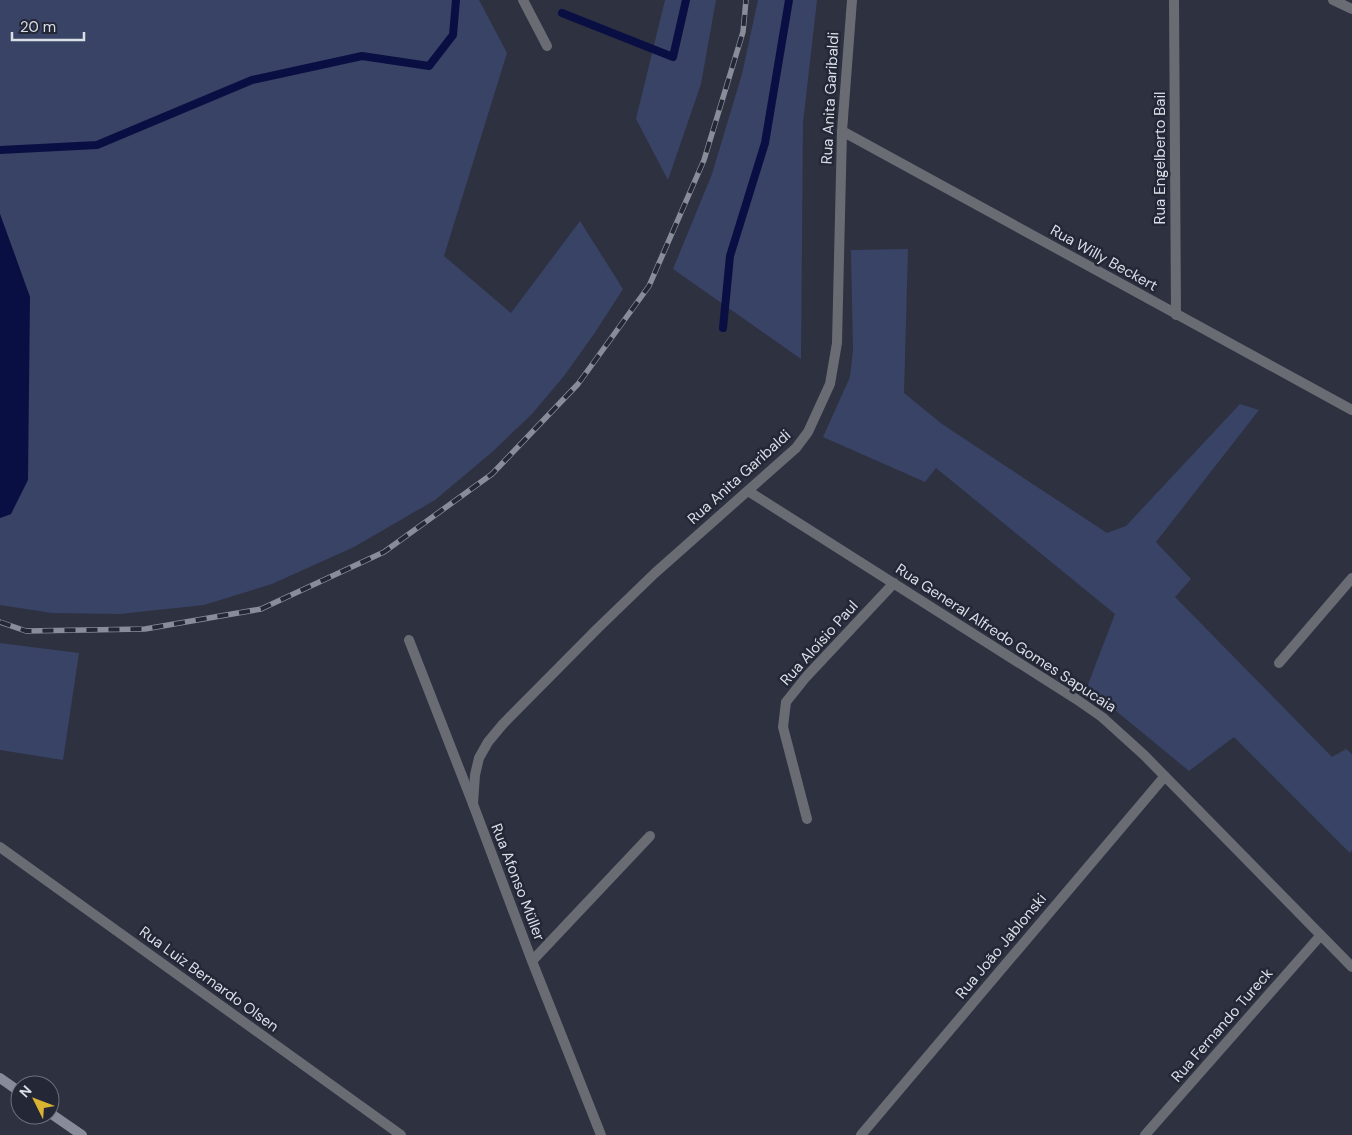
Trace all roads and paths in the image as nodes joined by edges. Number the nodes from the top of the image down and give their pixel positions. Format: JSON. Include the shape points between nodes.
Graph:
{"nodes":[{"id":1,"x":523,"y":0,"type":"edge"},
{"id":2,"x":852,"y":0,"type":"edge"},
{"id":3,"x":1174,"y":0,"type":"edge"},
{"id":4,"x":1333,"y":0,"type":"edge"},
{"id":5,"x":1352,"y":9,"type":"edge"},
{"id":6,"x":547,"y":46,"type":"dead end"},
{"id":7,"x":842,"y":131,"type":"junction"},
{"id":8,"x":1176,"y":315,"type":"junction"},
{"id":9,"x":1352,"y":410,"type":"edge"},
{"id":10,"x":748,"y":491,"type":"junction"},
{"id":11,"x":1352,"y":578,"type":"edge"},
{"id":12,"x":894,"y":583,"type":"junction"},
{"id":13,"x":409,"y":640,"type":"dead end"},
{"id":14,"x":1279,"y":663,"type":"dead end"},
{"id":15,"x":1165,"y":776,"type":"junction"},
{"id":16,"x":473,"y":804,"type":"junction"},
{"id":17,"x":807,"y":819,"type":"dead end"},
{"id":18,"x":650,"y":836,"type":"dead end"},
{"id":19,"x":0,"y":847,"type":"edge"},
{"id":20,"x":1321,"y":935,"type":"junction"},
{"id":21,"x":532,"y":961,"type":"junction"},
{"id":22,"x":1352,"y":967,"type":"edge"},
{"id":23,"x":60,"y":1120,"type":"edge"},
{"id":24,"x":82,"y":1135,"type":"edge"},
{"id":25,"x":401,"y":1135,"type":"edge"},
{"id":26,"x":601,"y":1135,"type":"edge"},
{"id":27,"x":861,"y":1135,"type":"edge"},
{"id":28,"x":1145,"y":1135,"type":"edge"}],
"edges":[{"from":1,"to":6,"type":"street"},
{"from":2,"to":7,"type":"street","name":"Rua Anita Garibaldi"},
{"from":3,"to":8,"type":"street","name":"Rua Engelberto Bail"},
{"from":4,"to":5,"type":"street"},
{"from":7,"to":8,"type":"street","name":"Rua Willy Beckert"},
{"from":7,"to":10,"type":"street","name":"Rua Anita Garibaldi","via":[[837,343],[830,384],[808,432],[796,448]]},
{"from":8,"to":9,"type":"street","name":"Rua Willy Beckert"},
{"from":10,"to":12,"type":"street","name":"Rua General Alfredo Gomes Sapucaia"},
{"from":10,"to":16,"type":"street","name":"Rua Anita Garibaldi","via":[[647,580],[503,724],[479,758],[474,774]]},
{"from":11,"to":14,"type":"street"},
{"from":12,"to":15,"type":"street","name":"Rua General Alfredo Gomes Sapucaia","via":[[1076,698],[1124,736]]},
{"from":12,"to":17,"type":"street","name":"Rua Aloísio Paul","via":[[806,676],[786,702],[783,727]]},
{"from":13,"to":16,"type":"street","name":"Rua Afonso Müller"},
{"from":15,"to":20,"type":"street","name":"Rua General Alfredo Gomes Sapucaia"},
{"from":15,"to":27,"type":"street","name":"Rua João Jablonski"},
{"from":16,"to":21,"type":"street","name":"Rua Afonso Müller"},
{"from":18,"to":21,"type":"street"},
{"from":19,"to":25,"type":"street","name":"Rua Luiz Bernardo Olsen"},
{"from":20,"to":22,"type":"street","name":"Rua General Alfredo Gomes Sapucaia"},
{"from":20,"to":28,"type":"street","name":"Rua Fernando Tureck"},
{"from":21,"to":26,"type":"street","name":"Rua Afonso Müller"},
{"from":23,"to":24,"type":"main road"}]}
